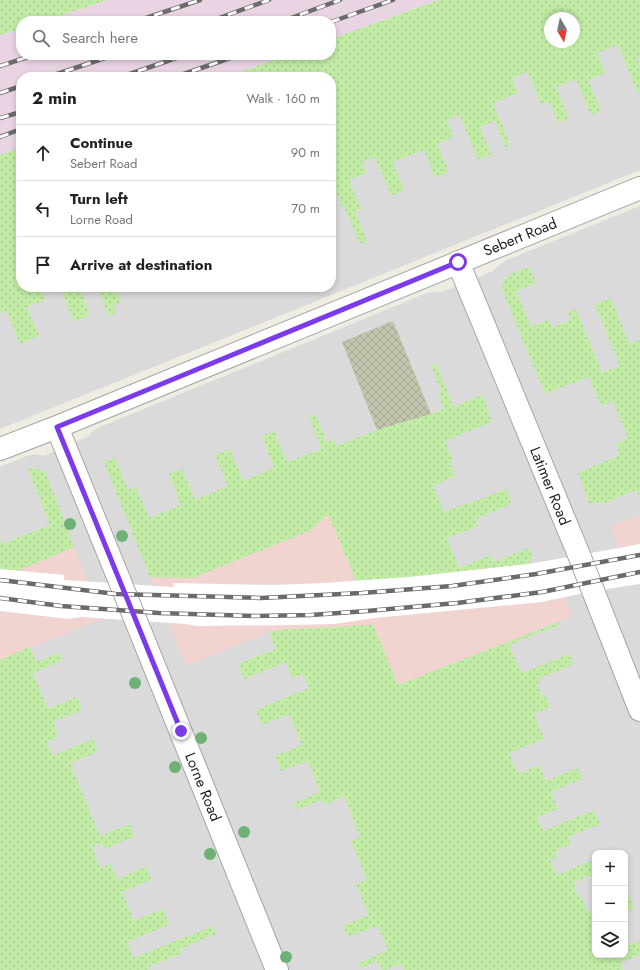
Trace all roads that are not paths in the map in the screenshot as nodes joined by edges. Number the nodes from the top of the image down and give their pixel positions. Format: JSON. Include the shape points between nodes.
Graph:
{"nodes":[{"id":1,"x":640,"y":188,"type":"edge"},
{"id":2,"x":458,"y":262,"type":"junction"},
{"id":3,"x":57,"y":427,"type":"junction"},
{"id":4,"x":0,"y":449,"type":"edge"},
{"id":5,"x":640,"y":710,"type":"edge"},
{"id":6,"x":277,"y":970,"type":"edge"}],
"edges":[{"from":1,"to":2,"type":"street","name":"Sebert Road"},
{"from":2,"to":3,"type":"street","name":"Sebert Road"},
{"from":2,"to":5,"type":"street","name":"Latimer Road"},
{"from":3,"to":4,"type":"street","name":"Sebert Road"},
{"from":3,"to":6,"type":"street","name":"Lorne Road"}]}
